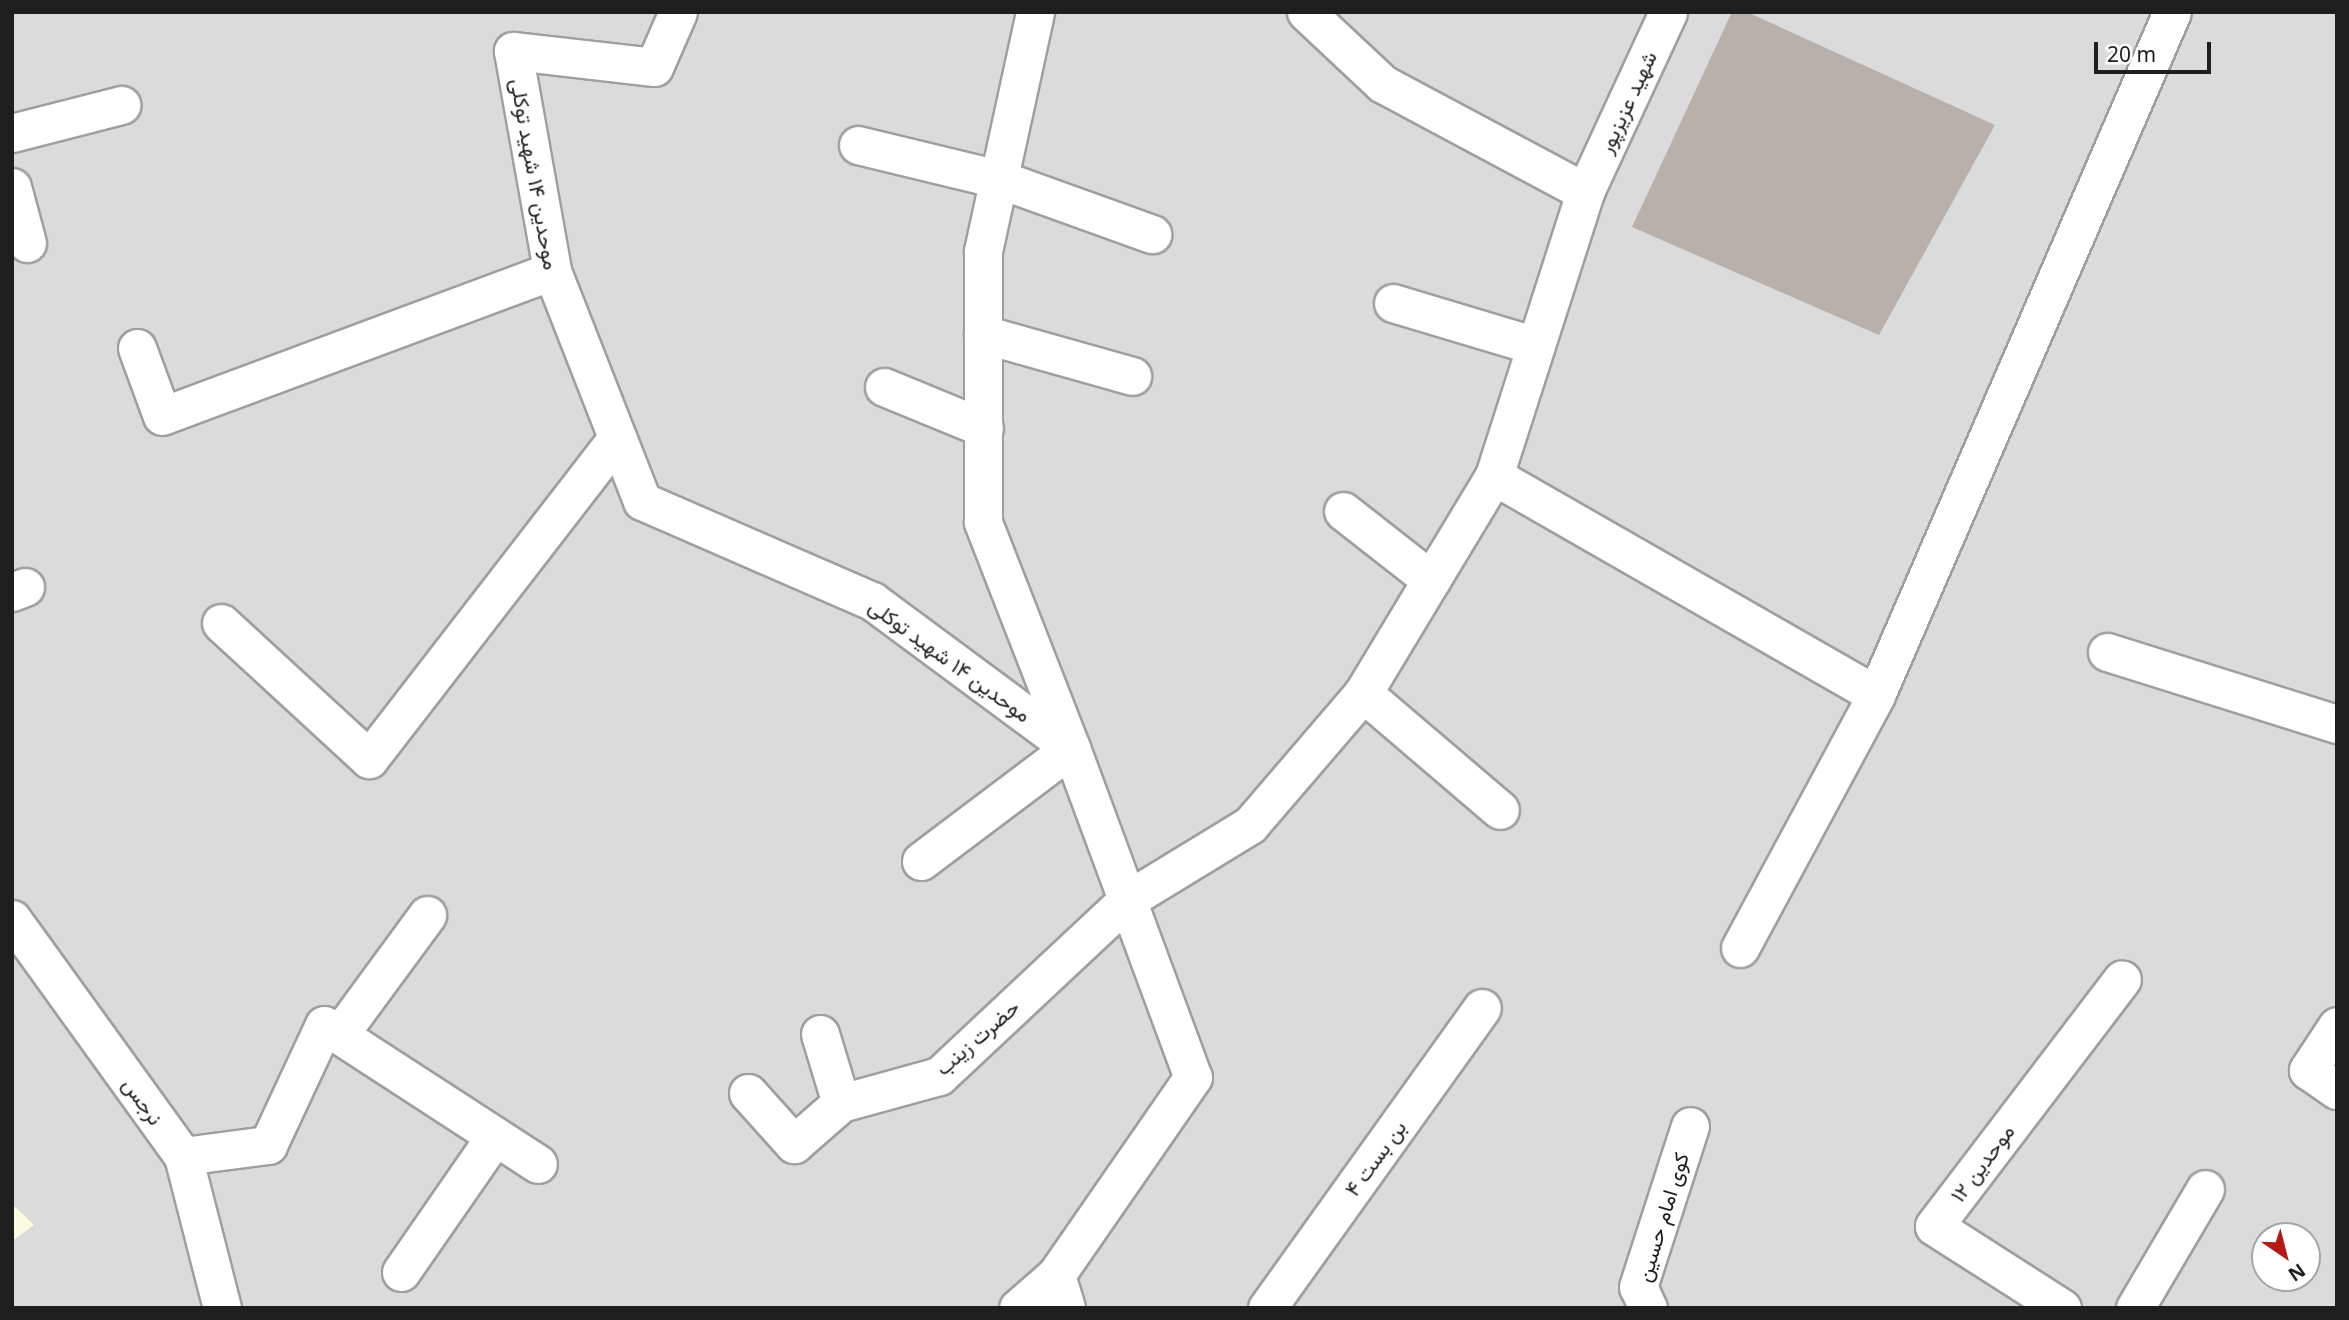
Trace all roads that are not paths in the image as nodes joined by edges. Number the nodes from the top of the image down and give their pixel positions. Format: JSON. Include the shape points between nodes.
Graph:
{"nodes":[{"id":1,"x":678,"y":12,"type":"edge"},
{"id":2,"x":1035,"y":12,"type":"edge"},
{"id":3,"x":1306,"y":12,"type":"edge"},
{"id":4,"x":1668,"y":12,"type":"edge"},
{"id":5,"x":2172,"y":12,"type":"edge"},
{"id":6,"x":121,"y":105,"type":"dead end"},
{"id":7,"x":12,"y":133,"type":"edge"},
{"id":8,"x":858,"y":145,"type":"dead end"},
{"id":9,"x":999,"y":179,"type":"junction"},
{"id":10,"x":12,"y":187,"type":"edge"},
{"id":11,"x":1585,"y":192,"type":"junction"},
{"id":12,"x":1152,"y":234,"type":"dead end"},
{"id":13,"x":27,"y":243,"type":"dead end"},
{"id":14,"x":552,"y":271,"type":"junction"},
{"id":15,"x":1393,"y":303,"type":"dead end"},
{"id":16,"x":983,"y":334,"type":"junction"},
{"id":17,"x":1536,"y":346,"type":"junction"},
{"id":18,"x":137,"y":348,"type":"dead end"},
{"id":19,"x":1132,"y":376,"type":"dead end"},
{"id":20,"x":884,"y":387,"type":"dead end"},
{"id":21,"x":984,"y":428,"type":"junction"},
{"id":22,"x":617,"y":438,"type":"junction"},
{"id":23,"x":1494,"y":476,"type":"junction"},
{"id":24,"x":1343,"y":511,"type":"dead end"},
{"id":25,"x":1431,"y":580,"type":"junction"},
{"id":26,"x":220,"y":623,"type":"dead end"},
{"id":27,"x":2107,"y":652,"type":"dead end"},
{"id":28,"x":1363,"y":693,"type":"junction"},
{"id":29,"x":1876,"y":695,"type":"junction"},
{"id":30,"x":2337,"y":724,"type":"edge"},
{"id":31,"x":1071,"y":748,"type":"junction"},
{"id":32,"x":1500,"y":810,"type":"dead end"},
{"id":33,"x":921,"y":861,"type":"dead end"},
{"id":34,"x":1126,"y":900,"type":"junction"},
{"id":35,"x":427,"y":915,"type":"dead end"},
{"id":36,"x":12,"y":919,"type":"edge"},
{"id":37,"x":1740,"y":948,"type":"dead end"},
{"id":38,"x":2122,"y":979,"type":"dead end"},
{"id":39,"x":1482,"y":1008,"type":"dead end"},
{"id":40,"x":2337,"y":1026,"type":"edge"},
{"id":41,"x":820,"y":1034,"type":"dead end"},
{"id":42,"x":339,"y":1035,"type":"junction"},
{"id":43,"x":2337,"y":1090,"type":"edge"},
{"id":44,"x":748,"y":1093,"type":"dead end"},
{"id":45,"x":841,"y":1103,"type":"junction"},
{"id":46,"x":1690,"y":1126,"type":"dead end"},
{"id":47,"x":495,"y":1136,"type":"junction"},
{"id":48,"x":183,"y":1156,"type":"junction"},
{"id":49,"x":538,"y":1164,"type":"dead end"},
{"id":50,"x":2205,"y":1189,"type":"dead end"},
{"id":51,"x":401,"y":1272,"type":"dead end"},
{"id":52,"x":1061,"y":1291,"type":"edge"},
{"id":53,"x":222,"y":1308,"type":"edge"},
{"id":54,"x":1018,"y":1308,"type":"edge"},
{"id":55,"x":1267,"y":1308,"type":"edge"},
{"id":56,"x":1648,"y":1308,"type":"edge"},
{"id":57,"x":2062,"y":1308,"type":"edge"},
{"id":58,"x":2135,"y":1308,"type":"edge"}],
"edges":[{"from":1,"to":14,"type":"street","name":"موحدین ۱۴ شهید توکلی","via":[[654,67],[513,51]]},
{"from":2,"to":9,"type":"street"},
{"from":3,"to":11,"type":"street","via":[[1383,84]]},
{"from":4,"to":11,"type":"street","name":"شهید عزیزپور"},
{"from":5,"to":29,"type":"street"},
{"from":6,"to":7,"type":"street"},
{"from":8,"to":9,"type":"street"},
{"from":9,"to":12,"type":"street"},
{"from":9,"to":16,"type":"street","via":[[983,251]]},
{"from":10,"to":13,"type":"street"},
{"from":11,"to":17,"type":"street","name":"شهید عزیزپور"},
{"from":14,"to":18,"type":"street","via":[[162,416]]},
{"from":14,"to":22,"type":"street","name":"موحدین ۱۴ شهید توکلی"},
{"from":15,"to":17,"type":"street"},
{"from":16,"to":19,"type":"street"},
{"from":16,"to":21,"type":"street"},
{"from":17,"to":23,"type":"street","name":"شهید عزیزپور"},
{"from":20,"to":21,"type":"street"},
{"from":21,"to":31,"type":"street","via":[[983,522]]},
{"from":22,"to":26,"type":"street","via":[[369,759]]},
{"from":22,"to":31,"type":"street","name":"موحدین ۱۴ شهید توکلی","via":[[642,501],[872,601]]},
{"from":23,"to":25,"type":"street","name":"شهید عزیزپور"},
{"from":23,"to":29,"type":"street"},
{"from":24,"to":25,"type":"street"},
{"from":25,"to":28,"type":"street","name":"حضرت زینب"},
{"from":27,"to":30,"type":"street"},
{"from":28,"to":32,"type":"street"},
{"from":28,"to":34,"type":"street","name":"حضرت زینب","via":[[1250,825]]},
{"from":29,"to":37,"type":"street"},
{"from":31,"to":33,"type":"street"},
{"from":31,"to":34,"type":"street"},
{"from":34,"to":45,"type":"street","name":"حضرت زینب","via":[[939,1076]]},
{"from":34,"to":52,"type":"street","via":[[1193,1077]]},
{"from":35,"to":42,"type":"street"},
{"from":36,"to":48,"type":"street","name":"نرجس"},
{"from":38,"to":57,"type":"street","name":"موحدین ۱۲","via":[[1934,1226]]},
{"from":39,"to":55,"type":"street","name":"بن بست ۴"},
{"from":40,"to":43,"type":"street","via":[[2308,1070]]},
{"from":41,"to":45,"type":"street"},
{"from":42,"to":47,"type":"street"},
{"from":42,"to":48,"type":"street","via":[[324,1025],[268,1145]]},
{"from":44,"to":45,"type":"street","name":"حضرت زینب","via":[[794,1144]]},
{"from":46,"to":56,"type":"street","name":"کوی امام حسین","via":[[1638,1287]]},
{"from":47,"to":49,"type":"street"},
{"from":47,"to":51,"type":"street"},
{"from":48,"to":53,"type":"street","name":"نرجس"},
{"from":50,"to":58,"type":"street"},
{"from":52,"to":54,"type":"street"}]}
